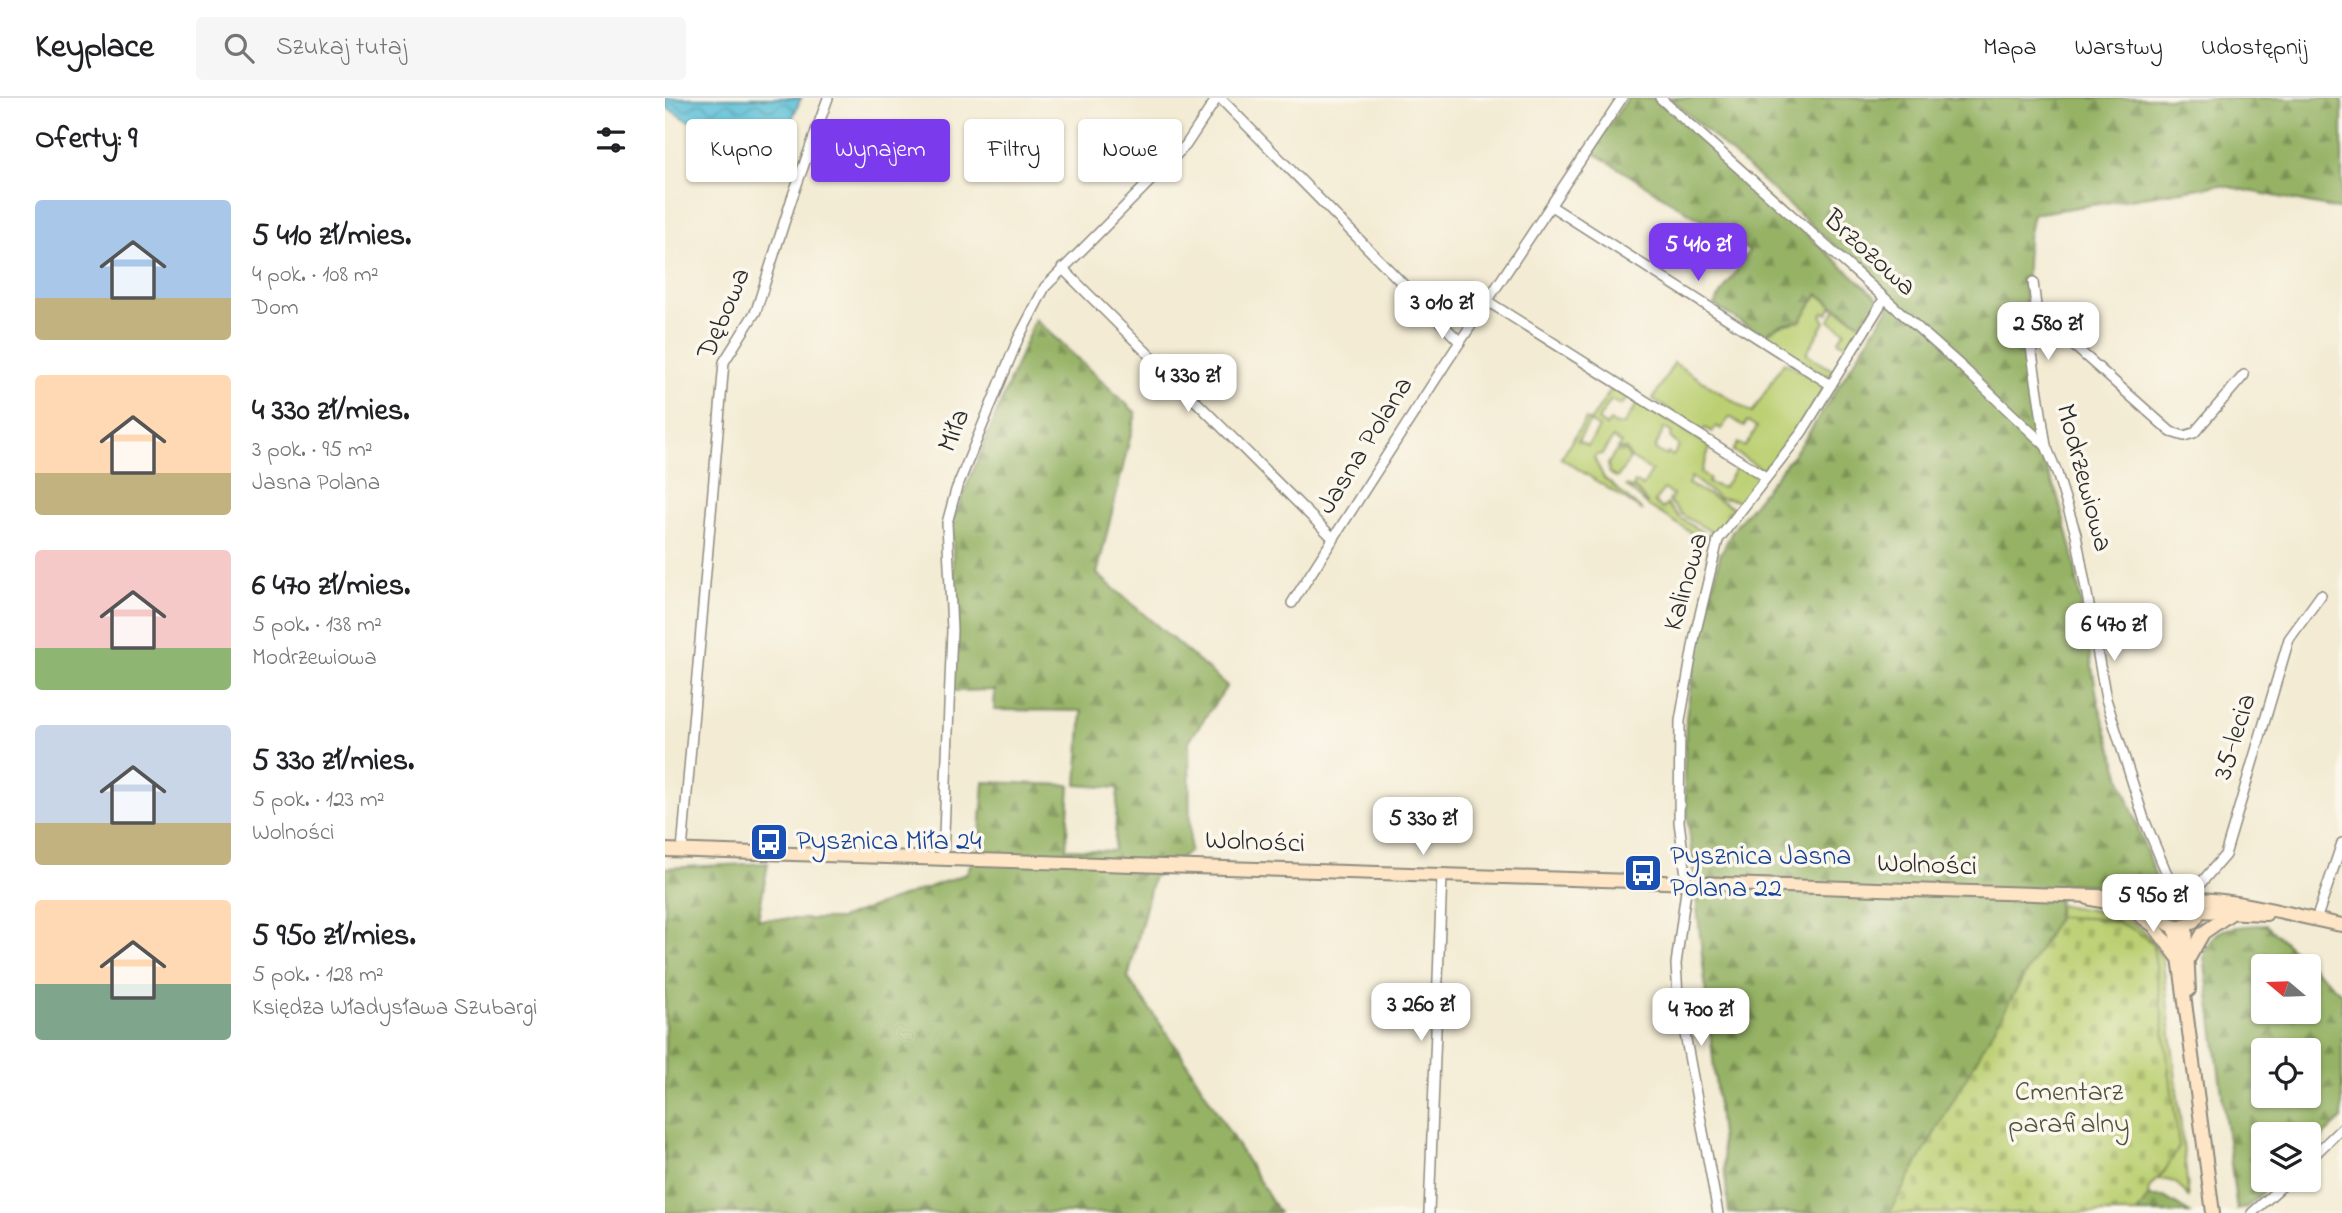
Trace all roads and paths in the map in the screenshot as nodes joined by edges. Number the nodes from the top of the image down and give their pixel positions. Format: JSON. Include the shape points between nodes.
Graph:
{"nodes":[{"id":1,"x":828,"y":98,"type":"edge"},
{"id":2,"x":1218,"y":98,"type":"edge"},
{"id":3,"x":1622,"y":98,"type":"edge"},
{"id":4,"x":1660,"y":98,"type":"edge"},
{"id":5,"x":1551,"y":206,"type":"junction"},
{"id":6,"x":1062,"y":268,"type":"junction"},
{"id":7,"x":2033,"y":282,"type":"dead end"},
{"id":8,"x":1884,"y":299,"type":"junction"},
{"id":9,"x":1487,"y":301,"type":"junction"},
{"id":10,"x":2039,"y":330,"type":"junction"},
{"id":11,"x":1460,"y":342,"type":"junction"},
{"id":12,"x":2244,"y":375,"type":"dead end"},
{"id":13,"x":1831,"y":385,"type":"junction"},
{"id":14,"x":2046,"y":446,"type":"junction"},
{"id":15,"x":1766,"y":477,"type":"junction"},
{"id":16,"x":1334,"y":539,"type":"junction"},
{"id":17,"x":2321,"y":595,"type":"dead end"},
{"id":18,"x":1292,"y":603,"type":"dead end"},
{"id":19,"x":2342,"y":843,"type":"edge"},
{"id":20,"x":665,"y":850,"type":"edge"},
{"id":21,"x":682,"y":851,"type":"junction"},
{"id":22,"x":943,"y":859,"type":"junction"},
{"id":23,"x":1442,"y":875,"type":"junction"},
{"id":24,"x":1687,"y":883,"type":"junction"},
{"id":25,"x":2172,"y":886,"type":"junction"},
{"id":26,"x":2081,"y":896,"type":"junction"},
{"id":27,"x":2159,"y":898,"type":"junction"},
{"id":28,"x":2198,"y":901,"type":"junction"},
{"id":29,"x":2128,"y":907,"type":"junction"},
{"id":30,"x":2158,"y":911,"type":"junction"},
{"id":31,"x":2233,"y":912,"type":"junction"},
{"id":32,"x":2274,"y":913,"type":"junction"},
{"id":33,"x":2316,"y":920,"type":"junction"},
{"id":34,"x":2342,"y":925,"type":"edge"},
{"id":35,"x":2181,"y":926,"type":"junction"},
{"id":36,"x":2184,"y":959,"type":"junction"},
{"id":37,"x":2342,"y":1128,"type":"edge"},
{"id":38,"x":2321,"y":1148,"type":"edge"},
{"id":39,"x":2276,"y":1192,"type":"edge"},
{"id":40,"x":1429,"y":1213,"type":"edge"},
{"id":41,"x":1718,"y":1213,"type":"edge"},
{"id":42,"x":2213,"y":1213,"type":"edge"},
{"id":43,"x":2252,"y":1213,"type":"edge"}],
"edges":[{"from":1,"to":21,"type":"street","name":"Dębowa","via":[[756,311],[724,362]]},
{"from":2,"to":6,"type":"street","name":"Miła","via":[[1186,145]]},
{"from":2,"to":11,"type":"street"},
{"from":3,"to":5,"type":"street","name":"Jasna Polana"},
{"from":4,"to":8,"type":"street","name":"Brzozowa"},
{"from":5,"to":9,"type":"street","name":"Jasna Polana"},
{"from":5,"to":13,"type":"street"},
{"from":6,"to":16,"type":"street","name":"Jasna Polana"},
{"from":6,"to":22,"type":"street","name":"Miła","via":[[1045,287],[1018,339],[956,489],[947,523],[952,630]]},
{"from":7,"to":10,"type":"street","name":"Modrzewiowa"},
{"from":8,"to":13,"type":"street","name":"Kalinowa"},
{"from":8,"to":14,"type":"street","name":"Brzozowa"},
{"from":9,"to":11,"type":"street","name":"Jasna Polana"},
{"from":9,"to":15,"type":"street"},
{"from":10,"to":12,"type":"street","via":[[2064,337],[2171,432],[2184,436],[2195,433]]},
{"from":10,"to":14,"type":"street","name":"Modrzewiowa","via":[[2031,346]]},
{"from":11,"to":16,"type":"street","name":"Jasna Polana"},
{"from":13,"to":15,"type":"street","name":"Kalinowa"},
{"from":14,"to":25,"type":"street","name":"Modrzewiowa","via":[[2076,534],[2106,699],[2144,819]]},
{"from":15,"to":24,"type":"street","name":"Kalinowa","via":[[1719,538],[1686,680],[1678,760],[1679,822]]},
{"from":16,"to":18,"type":"street","name":"Jasna Polana"},
{"from":17,"to":28,"type":"street","name":"35-lecia","via":[[2289,639],[2225,855]]},
{"from":19,"to":33,"type":"street"},
{"from":20,"to":21,"type":"street","name":"Wolności"},
{"from":21,"to":22,"type":"street","name":"Wolności"},
{"from":22,"to":23,"type":"street","name":"Wolności"},
{"from":23,"to":24,"type":"street","name":"Wolności"},
{"from":23,"to":40,"type":"street"},
{"from":24,"to":26,"type":"street","name":"Wolności"},
{"from":24,"to":41,"type":"street","name":"Kalinowa","via":[[1676,964],[1678,996]]},
{"from":25,"to":27,"type":"street"},
{"from":25,"to":28,"type":"street","via":[[2186,886]]},
{"from":26,"to":27,"type":"street","name":"Wolności"},
{"from":26,"to":29,"type":"street","name":"Wolności"},
{"from":27,"to":30,"type":"street"},
{"from":28,"to":31,"type":"street"},
{"from":28,"to":32,"type":"street","via":[[2242,903]]},
{"from":28,"to":35,"type":"street"},
{"from":29,"to":30,"type":"street","name":"Wolności"},
{"from":29,"to":36,"type":"street","via":[[2154,926]]},
{"from":30,"to":35,"type":"street","via":[[2164,921]]},
{"from":31,"to":32,"type":"street"},
{"from":31,"to":36,"type":"street","via":[[2208,928]]},
{"from":32,"to":33,"type":"street"},
{"from":33,"to":34,"type":"street"},
{"from":35,"to":36,"type":"street"},
{"from":36,"to":42,"type":"street"},
{"from":37,"to":38,"type":"street"},
{"from":39,"to":43,"type":"street"}]}
